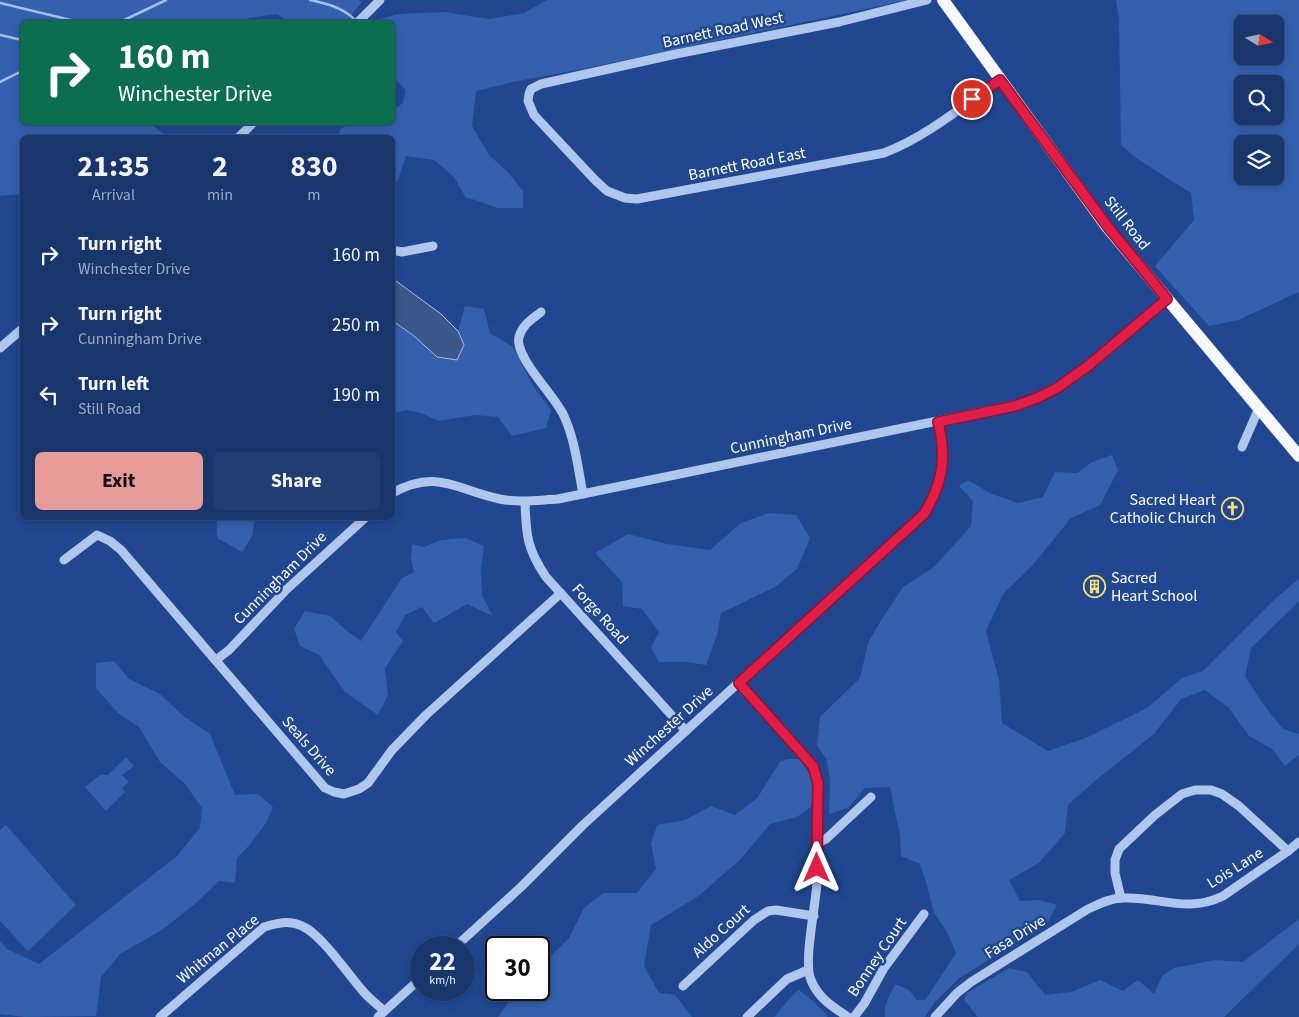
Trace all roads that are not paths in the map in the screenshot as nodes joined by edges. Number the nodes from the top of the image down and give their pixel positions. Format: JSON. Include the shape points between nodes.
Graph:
{"nodes":[{"id":1,"x":380,"y":0,"type":"edge"},
{"id":2,"x":927,"y":0,"type":"edge"},
{"id":3,"x":943,"y":0,"type":"edge"},
{"id":4,"x":360,"y":20,"type":"edge"},
{"id":5,"x":1000,"y":80,"type":"junction"},
{"id":6,"x":529,"y":94,"type":"joint"},
{"id":7,"x":251,"y":125,"type":"edge"},
{"id":8,"x":241,"y":135,"type":"edge"},
{"id":9,"x":432,"y":246,"type":"dead end"},
{"id":10,"x":395,"y":251,"type":"edge"},
{"id":11,"x":1167,"y":299,"type":"junction"},
{"id":12,"x":541,"y":312,"type":"dead end"},
{"id":13,"x":20,"y":331,"type":"edge"},
{"id":14,"x":0,"y":348,"type":"edge"},
{"id":15,"x":1259,"y":408,"type":"junction"},
{"id":16,"x":938,"y":422,"type":"junction"},
{"id":17,"x":1242,"y":448,"type":"dead end"},
{"id":18,"x":1297,"y":448,"type":"edge"},
{"id":19,"x":395,"y":492,"type":"edge"},
{"id":20,"x":583,"y":494,"type":"junction"},
{"id":21,"x":524,"y":502,"type":"junction"},
{"id":22,"x":363,"y":520,"type":"edge"},
{"id":23,"x":64,"y":560,"type":"dead end"},
{"id":24,"x":561,"y":593,"type":"junction"},
{"id":25,"x":216,"y":660,"type":"junction"},
{"id":26,"x":739,"y":683,"type":"junction"},
{"id":27,"x":686,"y":731,"type":"junction"},
{"id":28,"x":871,"y":797,"type":"dead end"},
{"id":29,"x":817,"y":841,"type":"junction"},
{"id":30,"x":1299,"y":842,"type":"edge"},
{"id":31,"x":1288,"y":851,"type":"junction"},
{"id":32,"x":1121,"y":898,"type":"junction"},
{"id":33,"x":924,"y":914,"type":"dead end"},
{"id":34,"x":814,"y":916,"type":"junction"},
{"id":35,"x":467,"y":936,"type":"edge"},
{"id":36,"x":808,"y":970,"type":"junction"},
{"id":37,"x":683,"y":986,"type":"dead end"},
{"id":38,"x":410,"y":988,"type":"edge"},
{"id":39,"x":381,"y":1014,"type":"edge"},
{"id":40,"x":844,"y":1016,"type":"edge"},
{"id":41,"x":160,"y":1017,"type":"edge"},
{"id":42,"x":747,"y":1017,"type":"edge"},
{"id":43,"x":854,"y":1017,"type":"edge"},
{"id":44,"x":936,"y":1017,"type":"edge"}],
"edges":[{"from":1,"to":4,"type":"street"},
{"from":2,"to":6,"type":"street","name":"Barnett Road West","via":[[839,22],[541,84]]},
{"from":3,"to":5,"type":"main road","name":"Still Road"},
{"from":5,"to":6,"type":"street","name":"Barnett Road East","via":[[903,146],[884,153],[637,199],[615,195],[595,180],[534,115],[528,101]]},
{"from":5,"to":11,"type":"main road","name":"Still Road","via":[[1104,222]]},
{"from":7,"to":8,"type":"street"},
{"from":9,"to":10,"type":"street"},
{"from":11,"to":15,"type":"main road","name":"Still Road"},
{"from":11,"to":16,"type":"street","name":"Cunningham Drive","via":[[1057,388],[1015,406]]},
{"from":12,"to":20,"type":"street","via":[[523,328],[518,338],[519,346],[564,415],[576,452]]},
{"from":13,"to":14,"type":"street"},
{"from":15,"to":17,"type":"street"},
{"from":15,"to":18,"type":"main road","name":"Still Road"},
{"from":16,"to":20,"type":"street","name":"Cunningham Drive"},
{"from":16,"to":26,"type":"street","name":"Winchester Drive","via":[[943,456],[941,477],[924,514]]},
{"from":19,"to":21,"type":"street","name":"Cunningham Drive","via":[[424,481],[443,481],[500,499]]},
{"from":20,"to":21,"type":"street","name":"Cunningham Drive"},
{"from":21,"to":24,"type":"street","name":"Forge Road","via":[[526,532],[532,553],[546,577]]},
{"from":22,"to":25,"type":"street","name":"Cunningham Drive"},
{"from":23,"to":25,"type":"street","name":"Seals Drive","via":[[97,535],[110,541]]},
{"from":24,"to":25,"type":"street","name":"Seals Drive","via":[[426,715],[392,750],[368,783],[344,794],[326,788]]},
{"from":24,"to":27,"type":"street","name":"Forge Road"},
{"from":26,"to":27,"type":"street","name":"Winchester Drive"},
{"from":26,"to":29,"type":"street","via":[[813,766],[818,783]]},
{"from":27,"to":35,"type":"street","name":"Winchester Drive"},
{"from":28,"to":29,"type":"street","via":[[826,839]]},
{"from":29,"to":34,"type":"street"},
{"from":30,"to":31,"type":"street","name":"Lois Lane"},
{"from":31,"to":32,"type":"street","name":"Lois Lane","via":[[1212,902],[1191,905]]},
{"from":31,"to":32,"type":"street","via":[[1228,798],[1211,790],[1195,790],[1175,799],[1119,849],[1115,873]]},
{"from":32,"to":44,"type":"street","name":"Fasa Drive","via":[[1088,909],[971,982]]},
{"from":33,"to":43,"type":"street","name":"Bonney Court","via":[[884,968]]},
{"from":34,"to":36,"type":"street"},
{"from":34,"to":37,"type":"street","name":"Aldo Court","via":[[776,910],[768,912],[754,920]]},
{"from":36,"to":40,"type":"street","via":[[820,996]]},
{"from":36,"to":42,"type":"street","via":[[787,979]]},
{"from":38,"to":39,"type":"street"},
{"from":39,"to":41,"type":"street","name":"Whitman Place","via":[[316,935],[302,926],[279,922],[264,927]]}]}
